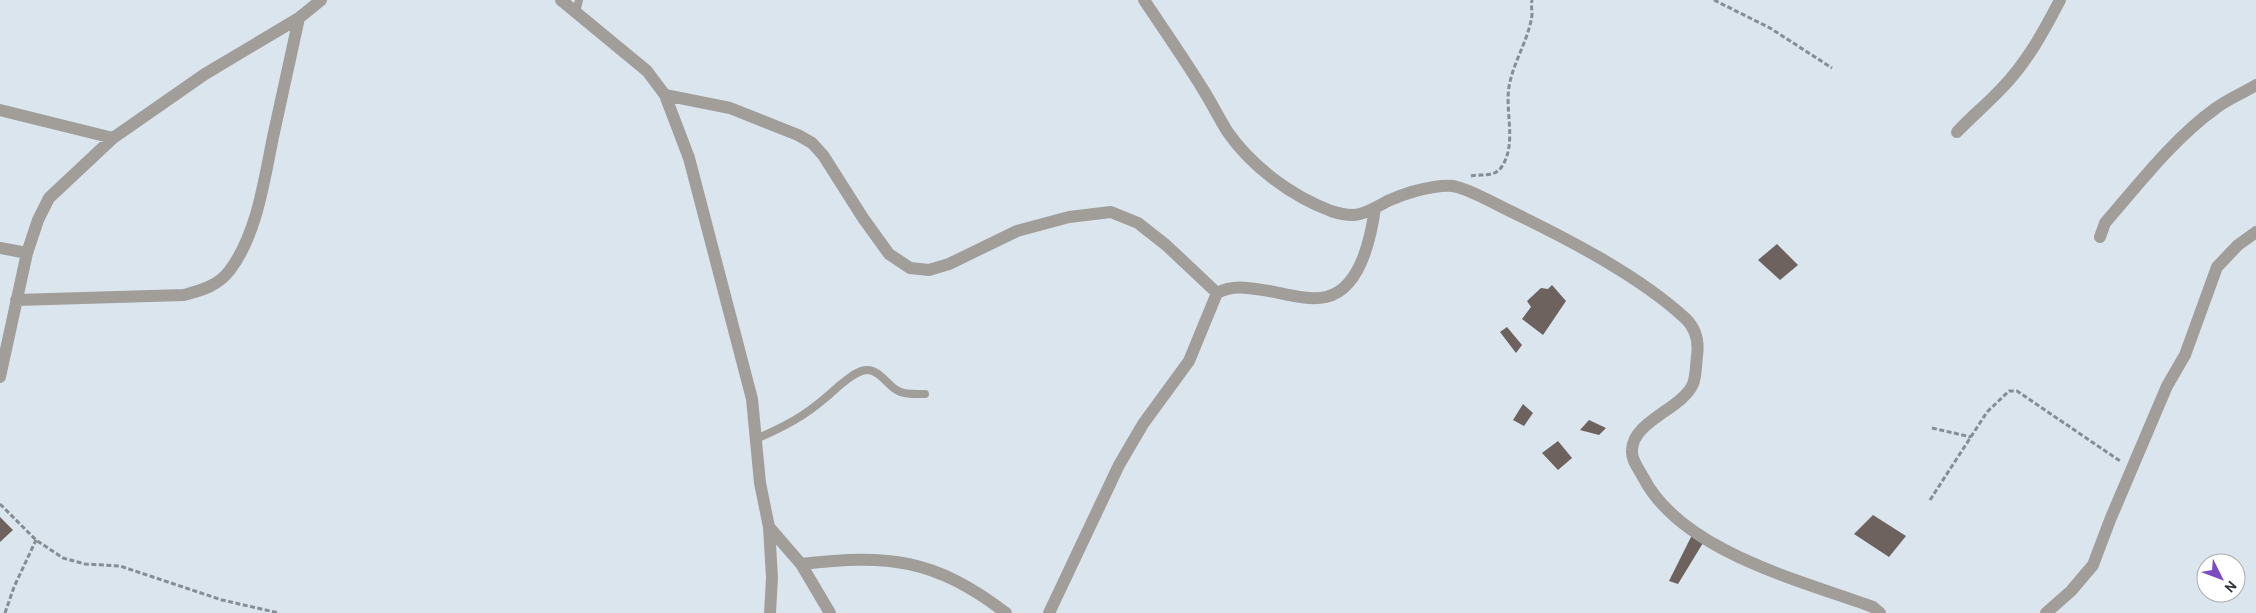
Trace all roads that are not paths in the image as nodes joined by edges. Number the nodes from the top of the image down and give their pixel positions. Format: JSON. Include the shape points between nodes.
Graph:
{"nodes":[{"id":1,"x":321,"y":0,"type":"edge"},
{"id":2,"x":560,"y":0,"type":"edge"},
{"id":3,"x":1144,"y":0,"type":"edge"},
{"id":4,"x":2060,"y":0,"type":"edge"},
{"id":5,"x":577,"y":6,"type":"edge"},
{"id":6,"x":298,"y":18,"type":"junction"},
{"id":7,"x":2256,"y":85,"type":"edge"},
{"id":8,"x":666,"y":95,"type":"junction"},
{"id":9,"x":0,"y":110,"type":"edge"},
{"id":10,"x":1957,"y":132,"type":"dead end"},
{"id":11,"x":113,"y":138,"type":"junction"},
{"id":12,"x":1375,"y":208,"type":"junction"},
{"id":13,"x":2256,"y":232,"type":"edge"},
{"id":14,"x":2100,"y":237,"type":"dead end"},
{"id":15,"x":0,"y":248,"type":"edge"},
{"id":16,"x":27,"y":253,"type":"junction"},
{"id":17,"x":1216,"y":293,"type":"junction"},
{"id":18,"x":16,"y":300,"type":"junction"},
{"id":19,"x":0,"y":377,"type":"edge"},
{"id":20,"x":925,"y":394,"type":"dead end"},
{"id":21,"x":756,"y":439,"type":"junction"},
{"id":22,"x":770,"y":527,"type":"junction"},
{"id":23,"x":801,"y":564,"type":"junction"},
{"id":24,"x":770,"y":613,"type":"edge"},
{"id":25,"x":830,"y":613,"type":"edge"},
{"id":26,"x":1006,"y":613,"type":"edge"},
{"id":27,"x":1049,"y":613,"type":"edge"},
{"id":28,"x":1880,"y":613,"type":"edge"},
{"id":29,"x":2046,"y":613,"type":"edge"}],
"edges":[{"from":1,"to":6,"type":"street"},
{"from":2,"to":5,"type":"street"},
{"from":3,"to":12,"type":"street","via":[[1228,133],[1255,164],[1284,186],[1332,212],[1355,215]]},
{"from":4,"to":10,"type":"street","via":[[2036,43],[2002,89]]},
{"from":5,"to":8,"type":"street","via":[[647,71]]},
{"from":6,"to":11,"type":"street","via":[[205,74]]},
{"from":6,"to":18,"type":"street","via":[[254,218],[245,246],[229,272],[210,288],[184,295]]},
{"from":7,"to":14,"type":"street","via":[[2217,107],[2164,156],[2105,224]]},
{"from":8,"to":17,"type":"street","via":[[730,108],[812,143],[824,155],[889,254],[910,268],[929,270],[949,264],[1017,231],[1068,217],[1112,212],[1138,223]]},
{"from":8,"to":21,"type":"street","via":[[689,158],[737,339],[752,399]]},
{"from":9,"to":11,"type":"street"},
{"from":11,"to":16,"type":"street","via":[[49,198]]},
{"from":12,"to":17,"type":"street","via":[[1367,249],[1357,270],[1343,288],[1327,297],[1312,298],[1243,287]]},
{"from":12,"to":28,"type":"street","via":[[1412,192],[1456,186],[1592,255],[1638,283],[1689,322],[1698,344],[1693,384],[1645,427],[1632,448],[1632,457],[1648,487],[1667,511],[1733,554],[1873,607]]},
{"from":13,"to":29,"type":"street","via":[[2238,245],[2217,268],[2185,355],[2167,386],[2093,565]]},
{"from":15,"to":16,"type":"street"},
{"from":16,"to":18,"type":"street"},
{"from":17,"to":27,"type":"street","via":[[1189,361],[1143,424],[1119,465]]},
{"from":18,"to":19,"type":"street"},
{"from":20,"to":21,"type":"lane","via":[[903,393],[876,373],[866,370],[845,381],[797,420]]},
{"from":21,"to":22,"type":"street","via":[[760,483]]},
{"from":22,"to":23,"type":"street"},
{"from":22,"to":24,"type":"street"},
{"from":23,"to":25,"type":"street"},
{"from":23,"to":26,"type":"street","via":[[849,558],[901,561],[945,574],[981,594]]}]}
